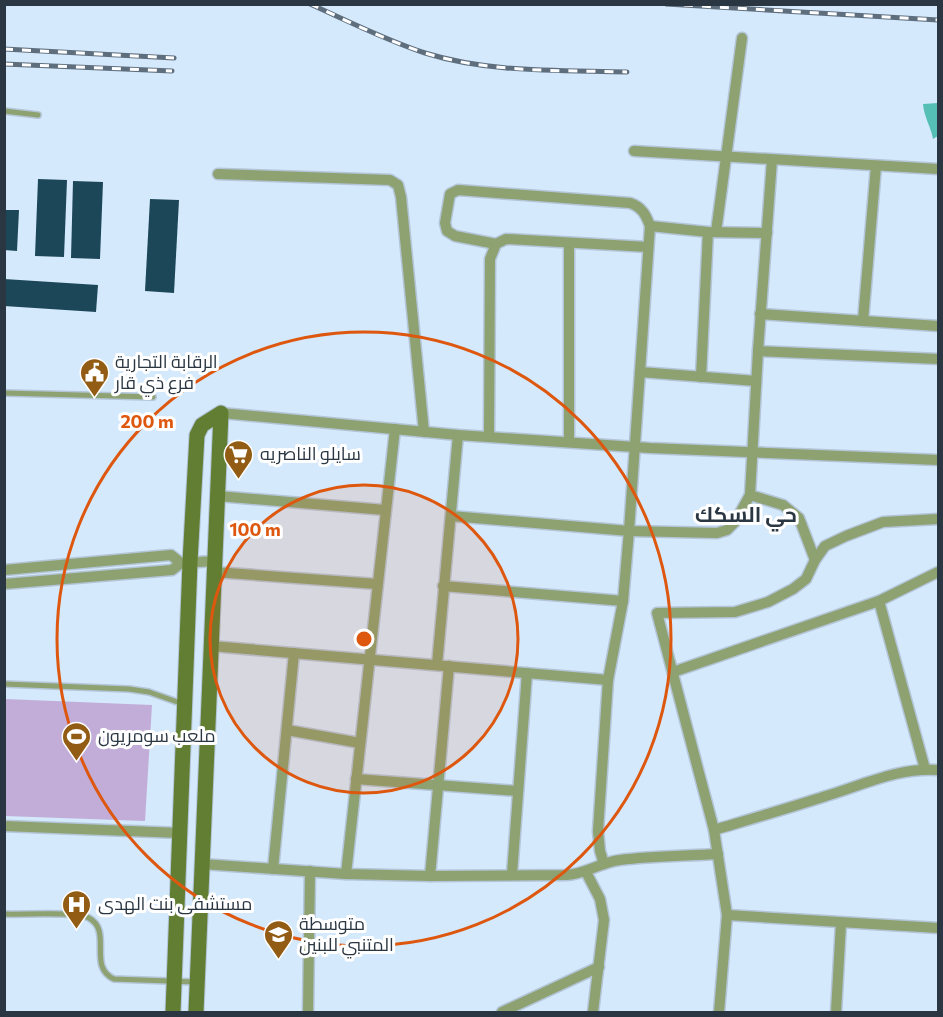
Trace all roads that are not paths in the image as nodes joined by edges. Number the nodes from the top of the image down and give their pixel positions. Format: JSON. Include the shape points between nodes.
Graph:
{"nodes":[{"id":1,"x":742,"y":38,"type":"dead end"},
{"id":2,"x":4,"y":111,"type":"edge"},
{"id":3,"x":38,"y":115,"type":"dead end"},
{"id":4,"x":634,"y":151,"type":"dead end"},
{"id":5,"x":727,"y":157,"type":"junction"},
{"id":6,"x":772,"y":160,"type":"junction"},
{"id":7,"x":876,"y":166,"type":"junction"},
{"id":8,"x":939,"y":169,"type":"edge"},
{"id":9,"x":218,"y":174,"type":"dead end"},
{"id":10,"x":650,"y":226,"type":"junction"},
{"id":11,"x":712,"y":232,"type":"junction"},
{"id":12,"x":767,"y":233,"type":"junction"},
{"id":13,"x":568,"y":243,"type":"junction"},
{"id":14,"x":496,"y":244,"type":"junction"},
{"id":15,"x":648,"y":247,"type":"junction"},
{"id":16,"x":760,"y":314,"type":"junction"},
{"id":17,"x":863,"y":321,"type":"junction"},
{"id":18,"x":939,"y":326,"type":"edge"},
{"id":19,"x":758,"y":351,"type":"junction"},
{"id":20,"x":939,"y":359,"type":"edge"},
{"id":21,"x":640,"y":372,"type":"junction"},
{"id":22,"x":701,"y":377,"type":"junction"},
{"id":23,"x":756,"y":381,"type":"junction"},
{"id":24,"x":4,"y":393,"type":"edge"},
{"id":25,"x":153,"y":397,"type":"dead end"},
{"id":26,"x":220,"y":413,"type":"junction"},
{"id":27,"x":395,"y":429,"type":"junction"},
{"id":28,"x":424,"y":432,"type":"junction"},
{"id":29,"x":458,"y":435,"type":"junction"},
{"id":30,"x":489,"y":436,"type":"junction"},
{"id":31,"x":569,"y":442,"type":"junction"},
{"id":32,"x":635,"y":447,"type":"junction"},
{"id":33,"x":751,"y":452,"type":"junction"},
{"id":34,"x":939,"y":460,"type":"edge"},
{"id":35,"x":750,"y":495,"type":"junction"},
{"id":36,"x":218,"y":496,"type":"junction"},
{"id":37,"x":385,"y":510,"type":"junction"},
{"id":38,"x":451,"y":516,"type":"junction"},
{"id":39,"x":939,"y":519,"type":"edge"},
{"id":40,"x":629,"y":531,"type":"junction"},
{"id":41,"x":815,"y":560,"type":"junction"},
{"id":42,"x":185,"y":563,"type":"junction"},
{"id":43,"x":215,"y":566,"type":"junction"},
{"id":44,"x":4,"y":570,"type":"edge"},
{"id":45,"x":939,"y":572,"type":"edge"},
{"id":46,"x":4,"y":584,"type":"edge"},
{"id":47,"x":377,"y":584,"type":"junction"},
{"id":48,"x":443,"y":586,"type":"junction"},
{"id":49,"x":879,"y":600,"type":"junction"},
{"id":50,"x":623,"y":601,"type":"junction"},
{"id":51,"x":211,"y":646,"type":"junction"},
{"id":52,"x":294,"y":653,"type":"junction"},
{"id":53,"x":369,"y":660,"type":"junction"},
{"id":54,"x":437,"y":665,"type":"junction"},
{"id":55,"x":449,"y":666,"type":"junction"},
{"id":56,"x":673,"y":672,"type":"junction"},
{"id":57,"x":527,"y":673,"type":"junction"},
{"id":58,"x":608,"y":680,"type":"junction"},
{"id":59,"x":4,"y":684,"type":"edge"},
{"id":60,"x":185,"y":705,"type":"junction"},
{"id":61,"x":287,"y":730,"type":"junction"},
{"id":62,"x":360,"y":743,"type":"junction"},
{"id":63,"x":925,"y":769,"type":"junction"},
{"id":64,"x":939,"y":770,"type":"edge"},
{"id":65,"x":356,"y":779,"type":"junction"},
{"id":66,"x":437,"y":787,"type":"junction"},
{"id":67,"x":518,"y":791,"type":"junction"},
{"id":68,"x":4,"y":826,"type":"edge"},
{"id":69,"x":714,"y":830,"type":"junction"},
{"id":70,"x":180,"y":832,"type":"junction"},
{"id":71,"x":718,"y":854,"type":"junction"},
{"id":72,"x":202,"y":864,"type":"junction"},
{"id":73,"x":604,"y":864,"type":"junction"},
{"id":74,"x":273,"y":869,"type":"junction"},
{"id":75,"x":310,"y":871,"type":"junction"},
{"id":76,"x":586,"y":872,"type":"junction"},
{"id":77,"x":346,"y":874,"type":"junction"},
{"id":78,"x":512,"y":874,"type":"junction"},
{"id":79,"x":430,"y":876,"type":"junction"},
{"id":80,"x":4,"y":914,"type":"edge"},
{"id":81,"x":727,"y":915,"type":"junction"},
{"id":82,"x":841,"y":923,"type":"junction"},
{"id":83,"x":939,"y":928,"type":"edge"},
{"id":84,"x":599,"y":967,"type":"junction"},
{"id":85,"x":174,"y":981,"type":"junction"},
{"id":86,"x":198,"y":982,"type":"junction"},
{"id":87,"x":173,"y":1012,"type":"edge"},
{"id":88,"x":196,"y":1012,"type":"edge"},
{"id":89,"x":308,"y":1012,"type":"edge"},
{"id":90,"x":502,"y":1012,"type":"edge"},
{"id":91,"x":593,"y":1012,"type":"edge"},
{"id":92,"x":719,"y":1012,"type":"edge"},
{"id":93,"x":836,"y":1012,"type":"edge"}],
"edges":[{"from":1,"to":5,"type":"street"},
{"from":2,"to":3,"type":"lane"},
{"from":4,"to":5,"type":"street"},
{"from":5,"to":6,"type":"street"},
{"from":5,"to":11,"type":"street"},
{"from":6,"to":7,"type":"street"},
{"from":6,"to":12,"type":"street"},
{"from":7,"to":8,"type":"street"},
{"from":7,"to":17,"type":"street"},
{"from":9,"to":28,"type":"street","via":[[390,180],[398,185]]},
{"from":10,"to":11,"type":"street"},
{"from":10,"to":14,"type":"street","via":[[638,206],[630,203],[458,190],[450,194],[447,231]]},
{"from":10,"to":15,"type":"street"},
{"from":11,"to":12,"type":"street"},
{"from":11,"to":22,"type":"street"},
{"from":12,"to":16,"type":"street"},
{"from":13,"to":14,"type":"street","via":[[506,239]]},
{"from":13,"to":15,"type":"street"},
{"from":13,"to":31,"type":"street"},
{"from":14,"to":30,"type":"street","via":[[490,259]]},
{"from":15,"to":21,"type":"street"},
{"from":16,"to":17,"type":"street"},
{"from":16,"to":19,"type":"street"},
{"from":17,"to":18,"type":"street"},
{"from":19,"to":20,"type":"street"},
{"from":19,"to":23,"type":"street"},
{"from":21,"to":22,"type":"street"},
{"from":21,"to":32,"type":"street"},
{"from":22,"to":23,"type":"street"},
{"from":23,"to":33,"type":"street"},
{"from":24,"to":25,"type":"lane"},
{"from":26,"to":27,"type":"street"},
{"from":26,"to":36,"type":"street"},
{"from":26,"to":42,"type":"street","via":[[202,425],[197,435]]},
{"from":27,"to":28,"type":"street"},
{"from":27,"to":37,"type":"street"},
{"from":28,"to":29,"type":"street"},
{"from":29,"to":30,"type":"street"},
{"from":29,"to":38,"type":"street"},
{"from":30,"to":31,"type":"street"},
{"from":31,"to":32,"type":"street"},
{"from":32,"to":33,"type":"street"},
{"from":32,"to":40,"type":"street"},
{"from":33,"to":34,"type":"street"},
{"from":33,"to":35,"type":"street"},
{"from":35,"to":40,"type":"street","via":[[735,522],[717,533]]},
{"from":35,"to":41,"type":"street","via":[[783,505],[799,518]]},
{"from":36,"to":37,"type":"street"},
{"from":36,"to":43,"type":"street"},
{"from":37,"to":47,"type":"street"},
{"from":38,"to":40,"type":"street"},
{"from":38,"to":48,"type":"street"},
{"from":39,"to":41,"type":"street","via":[[883,522],[825,546]]},
{"from":40,"to":50,"type":"street"},
{"from":41,"to":56,"type":"street","via":[[806,579],[768,602],[735,612],[657,613]]},
{"from":42,"to":43,"type":"street"},
{"from":42,"to":44,"type":"street","via":[[171,555]]},
{"from":42,"to":46,"type":"street","via":[[172,570]]},
{"from":42,"to":60,"type":"street"},
{"from":43,"to":47,"type":"street"},
{"from":43,"to":51,"type":"street"},
{"from":45,"to":49,"type":"street"},
{"from":47,"to":53,"type":"street"},
{"from":48,"to":50,"type":"street"},
{"from":48,"to":54,"type":"street"},
{"from":49,"to":56,"type":"street"},
{"from":49,"to":63,"type":"street"},
{"from":50,"to":58,"type":"street"},
{"from":51,"to":52,"type":"street"},
{"from":51,"to":72,"type":"street"},
{"from":52,"to":53,"type":"street"},
{"from":52,"to":61,"type":"street"},
{"from":53,"to":54,"type":"street"},
{"from":53,"to":62,"type":"street"},
{"from":54,"to":55,"type":"street"},
{"from":55,"to":57,"type":"street"},
{"from":55,"to":66,"type":"street"},
{"from":56,"to":69,"type":"street"},
{"from":57,"to":58,"type":"street"},
{"from":57,"to":67,"type":"street"},
{"from":58,"to":73,"type":"street","via":[[598,831]]},
{"from":59,"to":60,"type":"lane","via":[[129,689]]},
{"from":60,"to":70,"type":"street"},
{"from":61,"to":62,"type":"street"},
{"from":61,"to":74,"type":"street"},
{"from":62,"to":65,"type":"street"},
{"from":63,"to":64,"type":"street"},
{"from":63,"to":69,"type":"street","via":[[883,776]]},
{"from":65,"to":66,"type":"street"},
{"from":65,"to":77,"type":"street"},
{"from":66,"to":67,"type":"street"},
{"from":66,"to":79,"type":"street"},
{"from":67,"to":78,"type":"street"},
{"from":68,"to":70,"type":"street"},
{"from":69,"to":71,"type":"street"},
{"from":70,"to":85,"type":"street"},
{"from":71,"to":73,"type":"street"},
{"from":71,"to":81,"type":"street"},
{"from":72,"to":74,"type":"street"},
{"from":72,"to":86,"type":"street"},
{"from":73,"to":76,"type":"street"},
{"from":74,"to":75,"type":"street"},
{"from":75,"to":77,"type":"street"},
{"from":75,"to":89,"type":"street"},
{"from":76,"to":78,"type":"street"},
{"from":76,"to":84,"type":"street","via":[[603,909]]},
{"from":77,"to":79,"type":"street"},
{"from":78,"to":79,"type":"street"},
{"from":80,"to":85,"type":"lane","via":[[89,918],[100,933],[101,965],[108,976]]},
{"from":81,"to":82,"type":"street"},
{"from":81,"to":92,"type":"street"},
{"from":82,"to":83,"type":"street"},
{"from":82,"to":93,"type":"street"},
{"from":84,"to":90,"type":"street"},
{"from":84,"to":91,"type":"street"},
{"from":85,"to":86,"type":"lane"},
{"from":85,"to":87,"type":"street"},
{"from":86,"to":88,"type":"street"}]}
